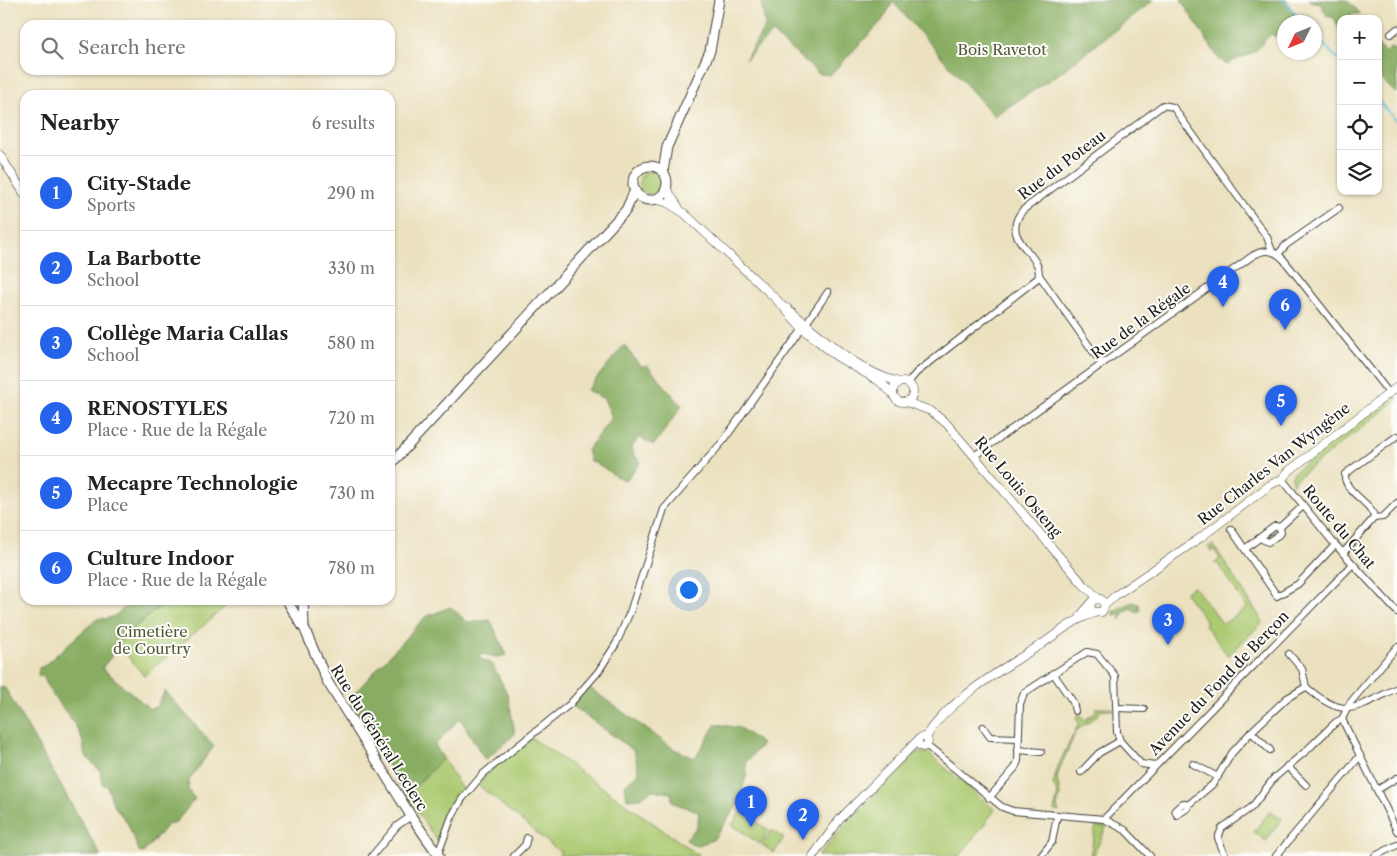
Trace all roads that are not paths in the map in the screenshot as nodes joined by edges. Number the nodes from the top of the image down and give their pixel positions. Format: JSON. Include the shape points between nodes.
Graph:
{"nodes":[{"id":1,"x":719,"y":0,"type":"edge"},
{"id":2,"x":1397,"y":29,"type":"edge"},
{"id":3,"x":1391,"y":34,"type":"dead end"},
{"id":4,"x":667,"y":147,"type":"junction"},
{"id":5,"x":0,"y":155,"type":"edge"},
{"id":6,"x":650,"y":166,"type":"junction"},
{"id":7,"x":663,"y":172,"type":"junction"},
{"id":8,"x":20,"y":187,"type":"edge"},
{"id":9,"x":666,"y":188,"type":"junction"},
{"id":10,"x":635,"y":190,"type":"junction"},
{"id":11,"x":646,"y":199,"type":"junction"},
{"id":12,"x":655,"y":199,"type":"junction"},
{"id":13,"x":1339,"y":208,"type":"dead end"},
{"id":14,"x":626,"y":210,"type":"junction"},
{"id":15,"x":684,"y":213,"type":"junction"},
{"id":16,"x":1275,"y":252,"type":"junction"},
{"id":17,"x":1039,"y":275,"type":"junction"},
{"id":18,"x":828,"y":292,"type":"dead end"},
{"id":19,"x":804,"y":326,"type":"junction"},
{"id":20,"x":1102,"y":364,"type":"junction"},
{"id":21,"x":899,"y":382,"type":"junction"},
{"id":22,"x":908,"y":383,"type":"junction"},
{"id":23,"x":1397,"y":386,"type":"edge"},
{"id":24,"x":913,"y":392,"type":"junction"},
{"id":25,"x":892,"y":393,"type":"junction"},
{"id":26,"x":1389,"y":393,"type":"junction"},
{"id":27,"x":906,"y":402,"type":"junction"},
{"id":28,"x":930,"y":411,"type":"junction"},
{"id":29,"x":1397,"y":436,"type":"edge"},
{"id":30,"x":974,"y":456,"type":"junction"},
{"id":31,"x":395,"y":459,"type":"edge"},
{"id":32,"x":1282,"y":479,"type":"junction"},
{"id":33,"x":1397,"y":503,"type":"edge"},
{"id":34,"x":1303,"y":506,"type":"junction"},
{"id":35,"x":1374,"y":518,"type":"junction"},
{"id":36,"x":1231,"y":529,"type":"dead end"},
{"id":37,"x":1335,"y":546,"type":"junction"},
{"id":38,"x":1245,"y":549,"type":"junction"},
{"id":39,"x":1343,"y":553,"type":"junction"},
{"id":40,"x":1353,"y":564,"type":"junction"},
{"id":41,"x":1097,"y":604,"type":"junction"},
{"id":42,"x":287,"y":605,"type":"edge"},
{"id":43,"x":302,"y":605,"type":"edge"},
{"id":44,"x":1397,"y":612,"type":"edge"},
{"id":45,"x":305,"y":630,"type":"junction"},
{"id":46,"x":1397,"y":647,"type":"edge"},
{"id":47,"x":1289,"y":654,"type":"dead end"},
{"id":48,"x":1054,"y":673,"type":"junction"},
{"id":49,"x":1306,"y":687,"type":"junction"},
{"id":50,"x":1397,"y":688,"type":"edge"},
{"id":51,"x":1117,"y":708,"type":"junction"},
{"id":52,"x":1144,"y":709,"type":"dead end"},
{"id":53,"x":1346,"y":709,"type":"junction"},
{"id":54,"x":1075,"y":711,"type":"dead end"},
{"id":55,"x":1342,"y":718,"type":"junction"},
{"id":56,"x":984,"y":727,"type":"dead end"},
{"id":57,"x":1251,"y":732,"type":"junction"},
{"id":58,"x":1018,"y":738,"type":"junction"},
{"id":59,"x":1120,"y":741,"type":"junction"},
{"id":60,"x":923,"y":742,"type":"junction"},
{"id":61,"x":1018,"y":750,"type":"junction"},
{"id":62,"x":1270,"y":750,"type":"dead end"},
{"id":63,"x":1040,"y":752,"type":"dead end"},
{"id":64,"x":1360,"y":756,"type":"junction"},
{"id":65,"x":1142,"y":764,"type":"junction"},
{"id":66,"x":1193,"y":764,"type":"dead end"},
{"id":67,"x":1155,"y":766,"type":"junction"},
{"id":68,"x":1287,"y":766,"type":"junction"},
{"id":69,"x":1081,"y":772,"type":"dead end"},
{"id":70,"x":1145,"y":777,"type":"junction"},
{"id":71,"x":1218,"y":777,"type":"junction"},
{"id":72,"x":1397,"y":778,"type":"edge"},
{"id":73,"x":1306,"y":785,"type":"dead end"},
{"id":74,"x":1377,"y":790,"type":"junction"},
{"id":75,"x":989,"y":798,"type":"junction"},
{"id":76,"x":1188,"y":805,"type":"dead end"},
{"id":77,"x":411,"y":816,"type":"junction"},
{"id":78,"x":1057,"y":816,"type":"junction"},
{"id":79,"x":1104,"y":819,"type":"junction"},
{"id":80,"x":1397,"y":831,"type":"edge"},
{"id":81,"x":527,"y":838,"type":"dead end"},
{"id":82,"x":1397,"y":845,"type":"edge"},
{"id":83,"x":439,"y":855,"type":"edge"},
{"id":84,"x":372,"y":856,"type":"edge"},
{"id":85,"x":514,"y":856,"type":"edge"},
{"id":86,"x":813,"y":856,"type":"edge"},
{"id":87,"x":1041,"y":856,"type":"edge"},
{"id":88,"x":1150,"y":856,"type":"edge"},
{"id":89,"x":1225,"y":856,"type":"edge"},
{"id":90,"x":1276,"y":856,"type":"edge"},
{"id":91,"x":1375,"y":856,"type":"edge"}],
"edges":[{"from":1,"to":4,"type":"main road","via":[[714,38],[705,68]]},
{"from":2,"to":3,"type":"street"},
{"from":4,"to":6,"type":"main road"},
{"from":4,"to":7,"type":"main road"},
{"from":5,"to":8,"type":"street"},
{"from":6,"to":7,"type":"main road"},
{"from":6,"to":10,"type":"main road","via":[[636,173]]},
{"from":7,"to":9,"type":"main road"},
{"from":9,"to":12,"type":"main road"},
{"from":9,"to":15,"type":"street"},
{"from":10,"to":11,"type":"main road"},
{"from":10,"to":14,"type":"main road"},
{"from":11,"to":12,"type":"main road"},
{"from":11,"to":14,"type":"main road"},
{"from":12,"to":15,"type":"street"},
{"from":13,"to":16,"type":"street"},
{"from":14,"to":31,"type":"main road"},
{"from":15,"to":19,"type":"street"},
{"from":16,"to":17,"type":"street","name":"Rue du Poteau","via":[[1173,107],[1163,105],[1019,214],[1016,234],[1037,265]]},
{"from":16,"to":20,"type":"street","name":"Rue de la Régale","via":[[1258,252]]},
{"from":16,"to":26,"type":"street"},
{"from":17,"to":20,"type":"street","name":"Rue du Poteau"},
{"from":17,"to":22,"type":"street","via":[[916,373]]},
{"from":18,"to":19,"type":"street"},
{"from":19,"to":21,"type":"street","via":[[850,358]]},
{"from":19,"to":25,"type":"street","via":[[836,356],[879,381]]},
{"from":19,"to":83,"type":"street","via":[[724,440],[664,509],[630,612],[616,644],[598,672],[570,704],[483,774],[452,816]]},
{"from":20,"to":30,"type":"street","name":"Rue de la Régale"},
{"from":21,"to":22,"type":"street"},
{"from":21,"to":25,"type":"street"},
{"from":22,"to":24,"type":"street"},
{"from":23,"to":26,"type":"street","name":"Rue Charles Van Wyngène"},
{"from":24,"to":27,"type":"street"},
{"from":24,"to":28,"type":"street","name":"Rue Louis Osteng"},
{"from":25,"to":27,"type":"street","via":[[897,400]]},
{"from":26,"to":32,"type":"street","name":"Rue Charles Van Wyngène"},
{"from":27,"to":28,"type":"street","name":"Rue Louis Osteng"},
{"from":28,"to":30,"type":"street","name":"Rue Louis Osteng","via":[[947,424]]},
{"from":29,"to":35,"type":"street","via":[[1345,474],[1346,484],[1371,510]]},
{"from":30,"to":41,"type":"street","name":"Rue Louis Osteng"},
{"from":32,"to":34,"type":"street","name":"Route du Chat"},
{"from":32,"to":41,"type":"street","name":"Rue Charles Van Wyngène","via":[[1182,551]]},
{"from":33,"to":35,"type":"street","via":[[1383,517]]},
{"from":34,"to":37,"type":"street","name":"Route du Chat"},
{"from":34,"to":38,"type":"street","via":[[1280,527],[1275,526]]},
{"from":35,"to":39,"type":"street"},
{"from":36,"to":38,"type":"street"},
{"from":37,"to":38,"type":"street","via":[[1298,584],[1278,596]]},
{"from":37,"to":39,"type":"street","name":"Route du Chat"},
{"from":39,"to":40,"type":"street","name":"Route du Chat"},
{"from":40,"to":44,"type":"street","name":"Route du Chat"},
{"from":40,"to":67,"type":"street","name":"Avenue du Fond de Berçon"},
{"from":41,"to":60,"type":"street","name":"Rue Charles Van Wyngène","via":[[976,688],[939,720]]},
{"from":42,"to":45,"type":"main road","name":"Rue du Général Leclerc"},
{"from":43,"to":45,"type":"main road","name":"Rue du Général Leclerc"},
{"from":45,"to":77,"type":"main road","name":"Rue du Général Leclerc","via":[[327,681]]},
{"from":46,"to":53,"type":"street"},
{"from":47,"to":49,"type":"street","via":[[1302,669]]},
{"from":48,"to":51,"type":"street","via":[[1084,653],[1096,654],[1115,676]]},
{"from":48,"to":54,"type":"street","via":[[1073,702]]},
{"from":48,"to":58,"type":"street","via":[[1022,697]]},
{"from":49,"to":53,"type":"street","via":[[1327,703]]},
{"from":49,"to":57,"type":"street","via":[[1287,698]]},
{"from":50,"to":53,"type":"street","via":[[1358,707]]},
{"from":51,"to":52,"type":"street"},
{"from":51,"to":59,"type":"street"},
{"from":53,"to":55,"type":"street"},
{"from":55,"to":64,"type":"street"},
{"from":55,"to":68,"type":"street"},
{"from":56,"to":58,"type":"street","via":[[990,737]]},
{"from":57,"to":62,"type":"street"},
{"from":57,"to":71,"type":"street","via":[[1232,753]]},
{"from":58,"to":61,"type":"street"},
{"from":59,"to":65,"type":"street"},
{"from":59,"to":69,"type":"street","via":[[1099,753]]},
{"from":60,"to":75,"type":"street"},
{"from":60,"to":86,"type":"street","via":[[908,751],[840,819]]},
{"from":61,"to":63,"type":"street"},
{"from":61,"to":75,"type":"street","via":[[1015,768]]},
{"from":64,"to":74,"type":"street"},
{"from":64,"to":90,"type":"street"},
{"from":65,"to":67,"type":"street"},
{"from":65,"to":70,"type":"street"},
{"from":66,"to":71,"type":"street"},
{"from":67,"to":70,"type":"street","name":"Avenue du Fond de Berçon"},
{"from":68,"to":73,"type":"street"},
{"from":68,"to":89,"type":"street","via":[[1270,782],[1252,807],[1222,828],[1218,838]]},
{"from":70,"to":79,"type":"street","name":"Avenue du Fond de Berçon"},
{"from":71,"to":76,"type":"street"},
{"from":72,"to":74,"type":"street"},
{"from":74,"to":80,"type":"street"},
{"from":75,"to":78,"type":"street","via":[[1010,810]]},
{"from":77,"to":83,"type":"main road","name":"Rue du Général Leclerc"},
{"from":77,"to":84,"type":"street","via":[[397,826]]},
{"from":78,"to":79,"type":"street"},
{"from":78,"to":87,"type":"street","via":[[1052,842]]},
{"from":79,"to":88,"type":"street","via":[[1125,830]]},
{"from":81,"to":85,"type":"street"},
{"from":82,"to":91,"type":"street"}]}
